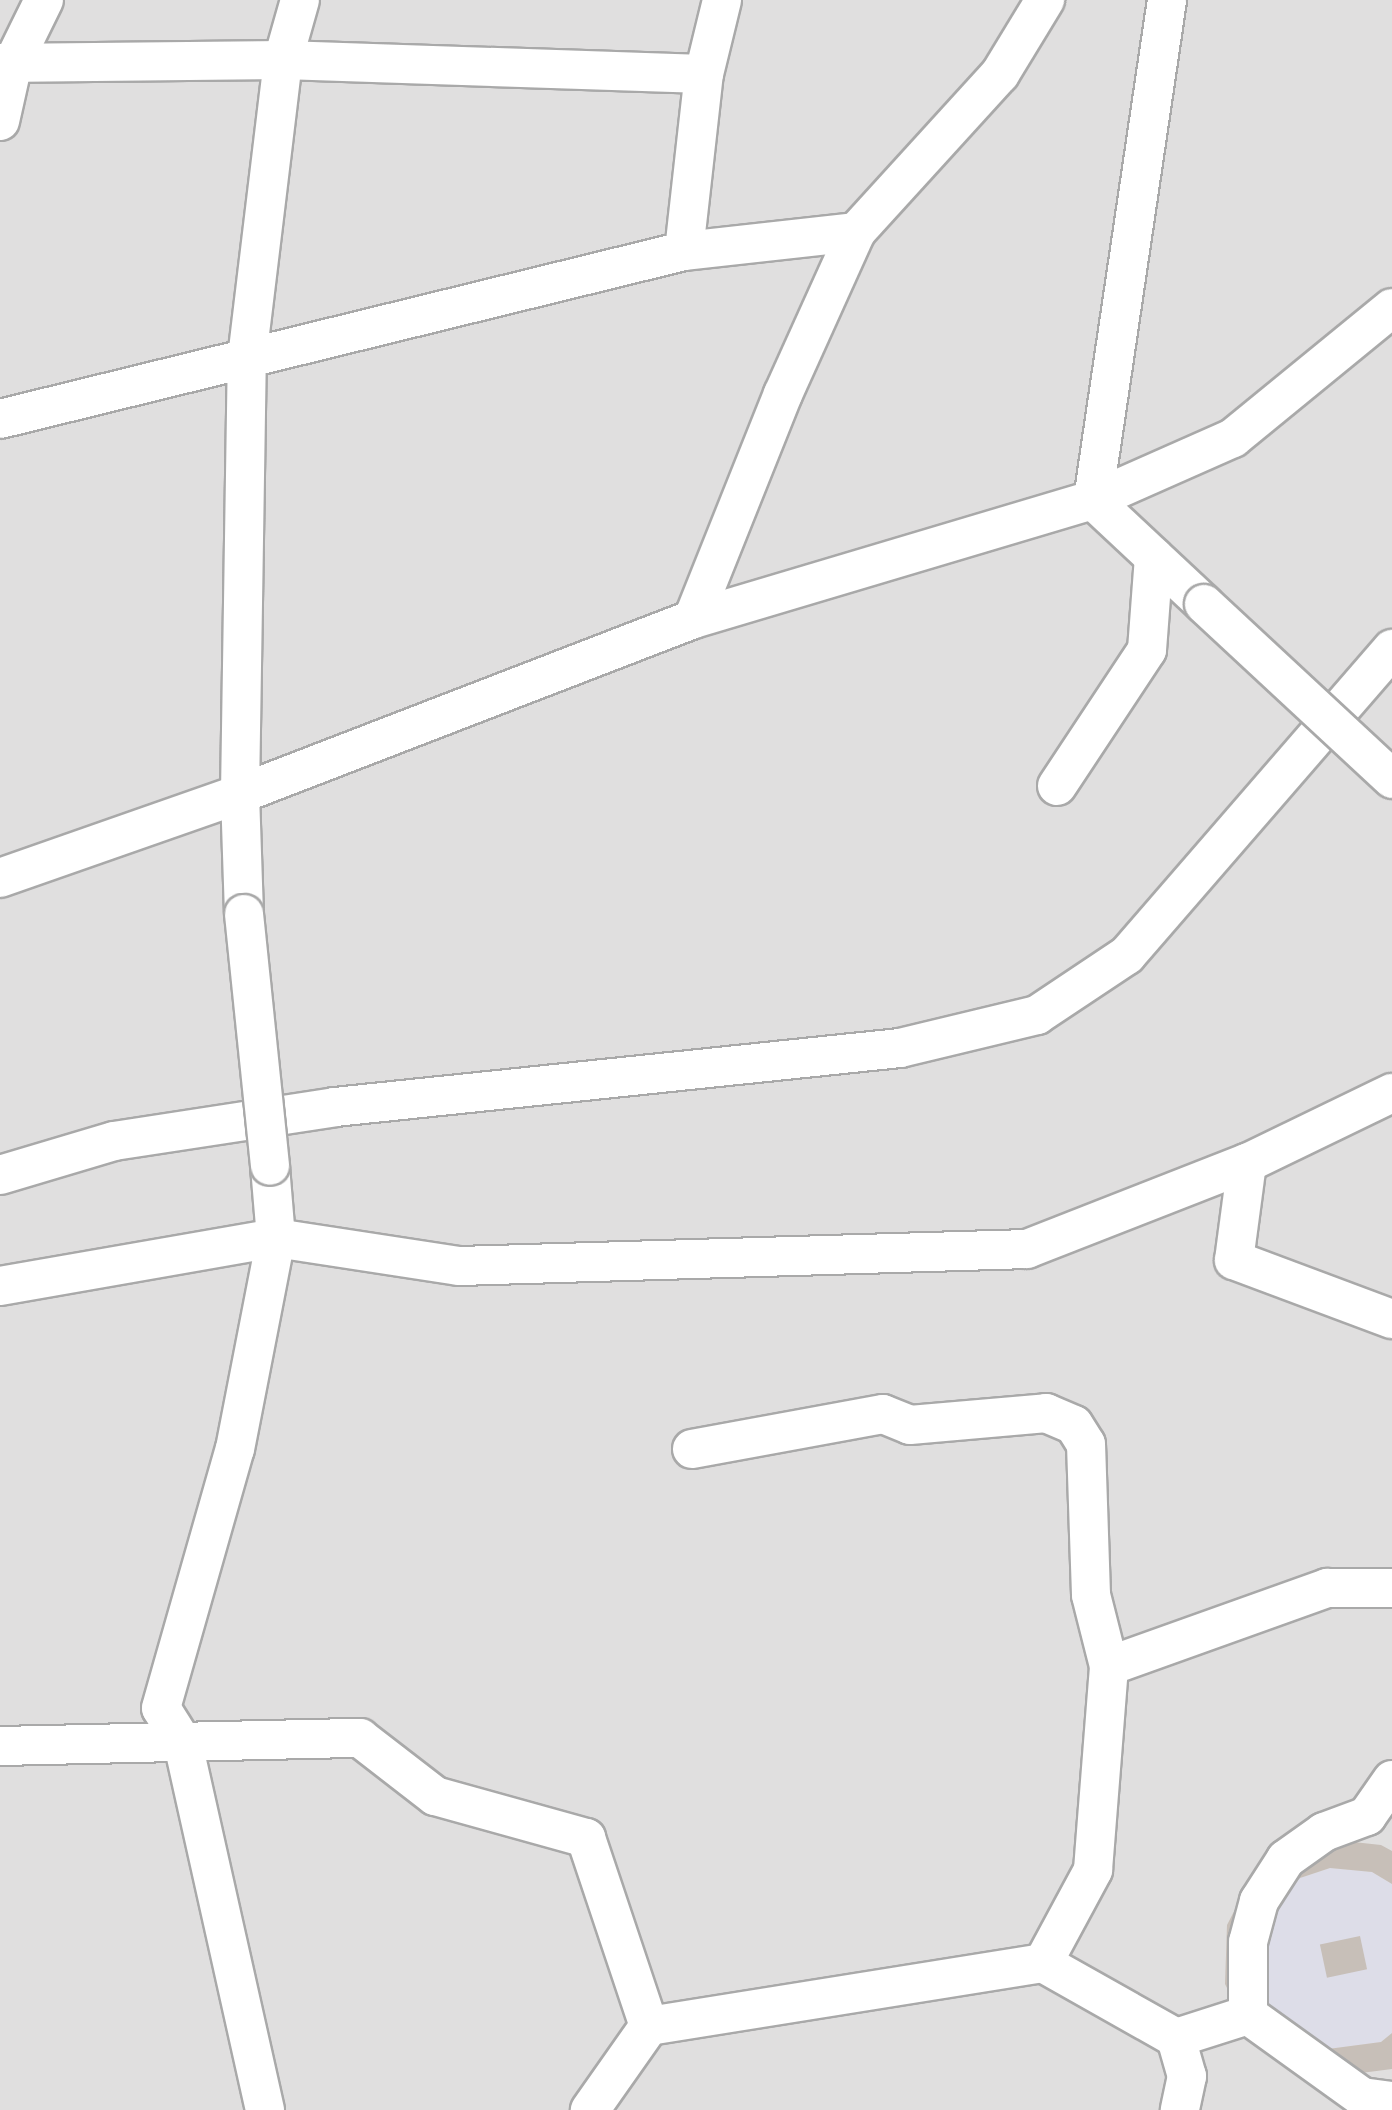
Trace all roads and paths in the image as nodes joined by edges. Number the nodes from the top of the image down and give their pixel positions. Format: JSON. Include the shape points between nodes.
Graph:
{"nodes":[{"id":1,"x":44,"y":0,"type":"edge"},
{"id":2,"x":300,"y":0,"type":"edge"},
{"id":3,"x":722,"y":0,"type":"edge"},
{"id":4,"x":1045,"y":0,"type":"edge"},
{"id":5,"x":1167,"y":0,"type":"edge"},
{"id":6,"x":283,"y":60,"type":"junction"},
{"id":7,"x":6,"y":63,"type":"edge"},
{"id":8,"x":704,"y":74,"type":"junction"},
{"id":9,"x":0,"y":121,"type":"edge"},
{"id":10,"x":856,"y":232,"type":"junction"},
{"id":11,"x":684,"y":251,"type":"junction"},
{"id":12,"x":1392,"y":308,"type":"edge"},
{"id":13,"x":247,"y":358,"type":"junction"},
{"id":14,"x":0,"y":419,"type":"edge"},
{"id":15,"x":1093,"y":500,"type":"junction"},
{"id":16,"x":1154,"y":558,"type":"junction"},
{"id":17,"x":693,"y":619,"type":"junction"},
{"id":18,"x":1392,"y":649,"type":"edge"},
{"id":19,"x":1392,"y":779,"type":"edge"},
{"id":20,"x":1057,"y":786,"type":"dead end"},
{"id":21,"x":240,"y":794,"type":"junction"},
{"id":22,"x":0,"y":878,"type":"edge"},
{"id":23,"x":1392,"y":1093,"type":"edge"},
{"id":24,"x":1247,"y":1163,"type":"junction"},
{"id":25,"x":0,"y":1175,"type":"edge"},
{"id":26,"x":276,"y":1238,"type":"junction"},
{"id":27,"x":0,"y":1286,"type":"edge"},
{"id":28,"x":1392,"y":1319,"type":"edge"},
{"id":29,"x":692,"y":1449,"type":"dead end"},
{"id":30,"x":1392,"y":1588,"type":"edge"},
{"id":31,"x":1109,"y":1666,"type":"junction"},
{"id":32,"x":183,"y":1743,"type":"junction"},
{"id":33,"x":0,"y":1746,"type":"edge"},
{"id":34,"x":1392,"y":1780,"type":"edge"},
{"id":35,"x":1043,"y":1963,"type":"junction"},
{"id":36,"x":1248,"y":2015,"type":"junction"},
{"id":37,"x":649,"y":2026,"type":"junction"},
{"id":38,"x":1176,"y":2038,"type":"junction"},
{"id":39,"x":1392,"y":2101,"type":"edge"},
{"id":40,"x":265,"y":2110,"type":"edge"},
{"id":41,"x":590,"y":2110,"type":"edge"},
{"id":42,"x":1180,"y":2110,"type":"edge"}],
"edges":[{"from":1,"to":7,"type":"street"},
{"from":2,"to":6,"type":"street"},
{"from":3,"to":8,"type":"street"},
{"from":4,"to":10,"type":"street","via":[[1000,74]]},
{"from":5,"to":15,"type":"street"},
{"from":6,"to":7,"type":"street"},
{"from":6,"to":8,"type":"street"},
{"from":6,"to":13,"type":"street"},
{"from":7,"to":9,"type":"street"},
{"from":8,"to":11,"type":"street"},
{"from":10,"to":11,"type":"street"},
{"from":10,"to":17,"type":"street","via":[[783,394]]},
{"from":11,"to":13,"type":"street"},
{"from":12,"to":15,"type":"street","via":[[1233,438]]},
{"from":13,"to":14,"type":"street"},
{"from":13,"to":21,"type":"street"},
{"from":15,"to":16,"type":"street"},
{"from":15,"to":17,"type":"street"},
{"from":16,"to":19,"type":"street","bridge":true},
{"from":16,"to":20,"type":"street","via":[[1147,650]]},
{"from":17,"to":21,"type":"street"},
{"from":18,"to":25,"type":"street","via":[[1127,955],[1037,1015],[900,1048],[335,1107],[114,1141]]},
{"from":21,"to":22,"type":"street"},
{"from":21,"to":26,"type":"street","bridge":true,"via":[[244,914]]},
{"from":23,"to":24,"type":"street"},
{"from":24,"to":26,"type":"street","via":[[1027,1249],[459,1266]]},
{"from":24,"to":28,"type":"street","via":[[1234,1260]]},
{"from":26,"to":27,"type":"street"},
{"from":26,"to":32,"type":"street","via":[[235,1450],[161,1708]]},
{"from":29,"to":31,"type":"street","via":[[883,1414],[910,1425],[1046,1413],[1074,1425],[1086,1444],[1091,1595]]},
{"from":30,"to":31,"type":"street","via":[[1326,1588]]},
{"from":31,"to":35,"type":"street","via":[[1093,1870]]},
{"from":32,"to":33,"type":"street"},
{"from":32,"to":37,"type":"street","via":[[360,1738],[435,1796],[586,1838]]},
{"from":32,"to":40,"type":"street"},
{"from":34,"to":36,"type":"street","via":[[1367,1816],[1324,1832],[1286,1859],[1259,1901],[1248,1942]]},
{"from":35,"to":37,"type":"street"},
{"from":35,"to":38,"type":"street"},
{"from":36,"to":38,"type":"street"},
{"from":36,"to":39,"type":"street","via":[[1362,2097]]},
{"from":37,"to":41,"type":"street"},
{"from":38,"to":42,"type":"street","via":[[1187,2076]]}]}
